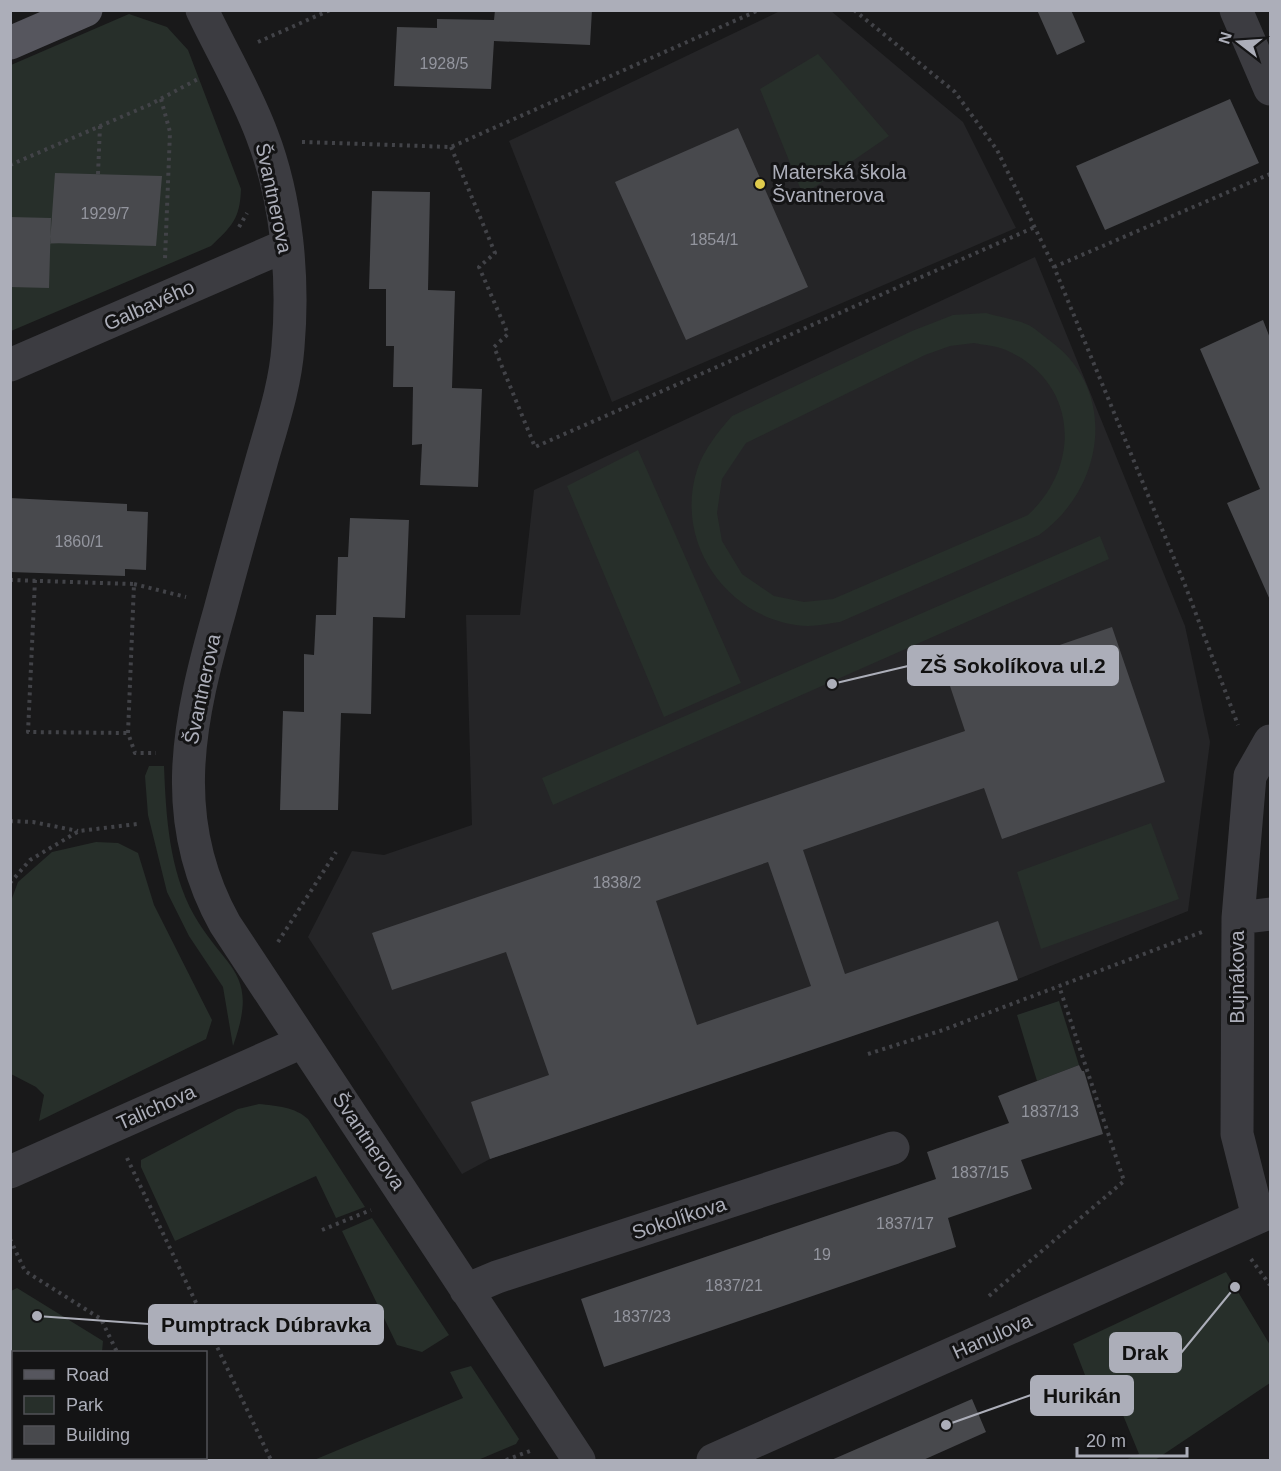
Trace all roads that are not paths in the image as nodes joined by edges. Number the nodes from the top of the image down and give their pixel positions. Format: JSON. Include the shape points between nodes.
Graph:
{"nodes":[{"id":1,"x":86,"y":10,"type":"edge"},
{"id":2,"x":202,"y":10,"type":"edge"},
{"id":3,"x":1236,"y":10,"type":"edge"},
{"id":4,"x":10,"y":44,"type":"edge"},
{"id":5,"x":1270,"y":89,"type":"edge"},
{"id":6,"x":287,"y":245,"type":"junction"},
{"id":7,"x":10,"y":365,"type":"edge"},
{"id":8,"x":1270,"y":741,"type":"edge"},
{"id":9,"x":1270,"y":914,"type":"edge"},
{"id":10,"x":1223,"y":924,"type":"junction"},
{"id":11,"x":302,"y":1042,"type":"junction"},
{"id":12,"x":893,"y":1148,"type":"dead end"},
{"id":13,"x":10,"y":1172,"type":"edge"},
{"id":14,"x":1264,"y":1214,"type":"edge"},
{"id":15,"x":466,"y":1290,"type":"junction"},
{"id":16,"x":579,"y":1461,"type":"edge"},
{"id":17,"x":713,"y":1461,"type":"edge"}],
"edges":[{"from":1,"to":4,"type":"main road"},
{"from":2,"to":6,"type":"street","name":"Švantnerova","via":[[263,137]]},
{"from":3,"to":5,"type":"street"},
{"from":6,"to":7,"type":"street","name":"Galbavého"},
{"from":6,"to":11,"type":"street","name":"Švantnerova","via":[[289,322],[285,382],[194,707],[188,772],[197,856],[213,902]]},
{"from":8,"to":10,"type":"street","name":"Bujnákova","via":[[1250,776]]},
{"from":9,"to":10,"type":"street"},
{"from":10,"to":14,"type":"street","name":"Bujnákova","via":[[1237,1134]]},
{"from":11,"to":13,"type":"street","name":"Talichova"},
{"from":11,"to":15,"type":"street","name":"Švantnerova"},
{"from":12,"to":15,"type":"street","name":"Sokolíkova"},
{"from":14,"to":17,"type":"street","name":"Hanulova"},
{"from":15,"to":16,"type":"street","name":"Švantnerova"}]}
